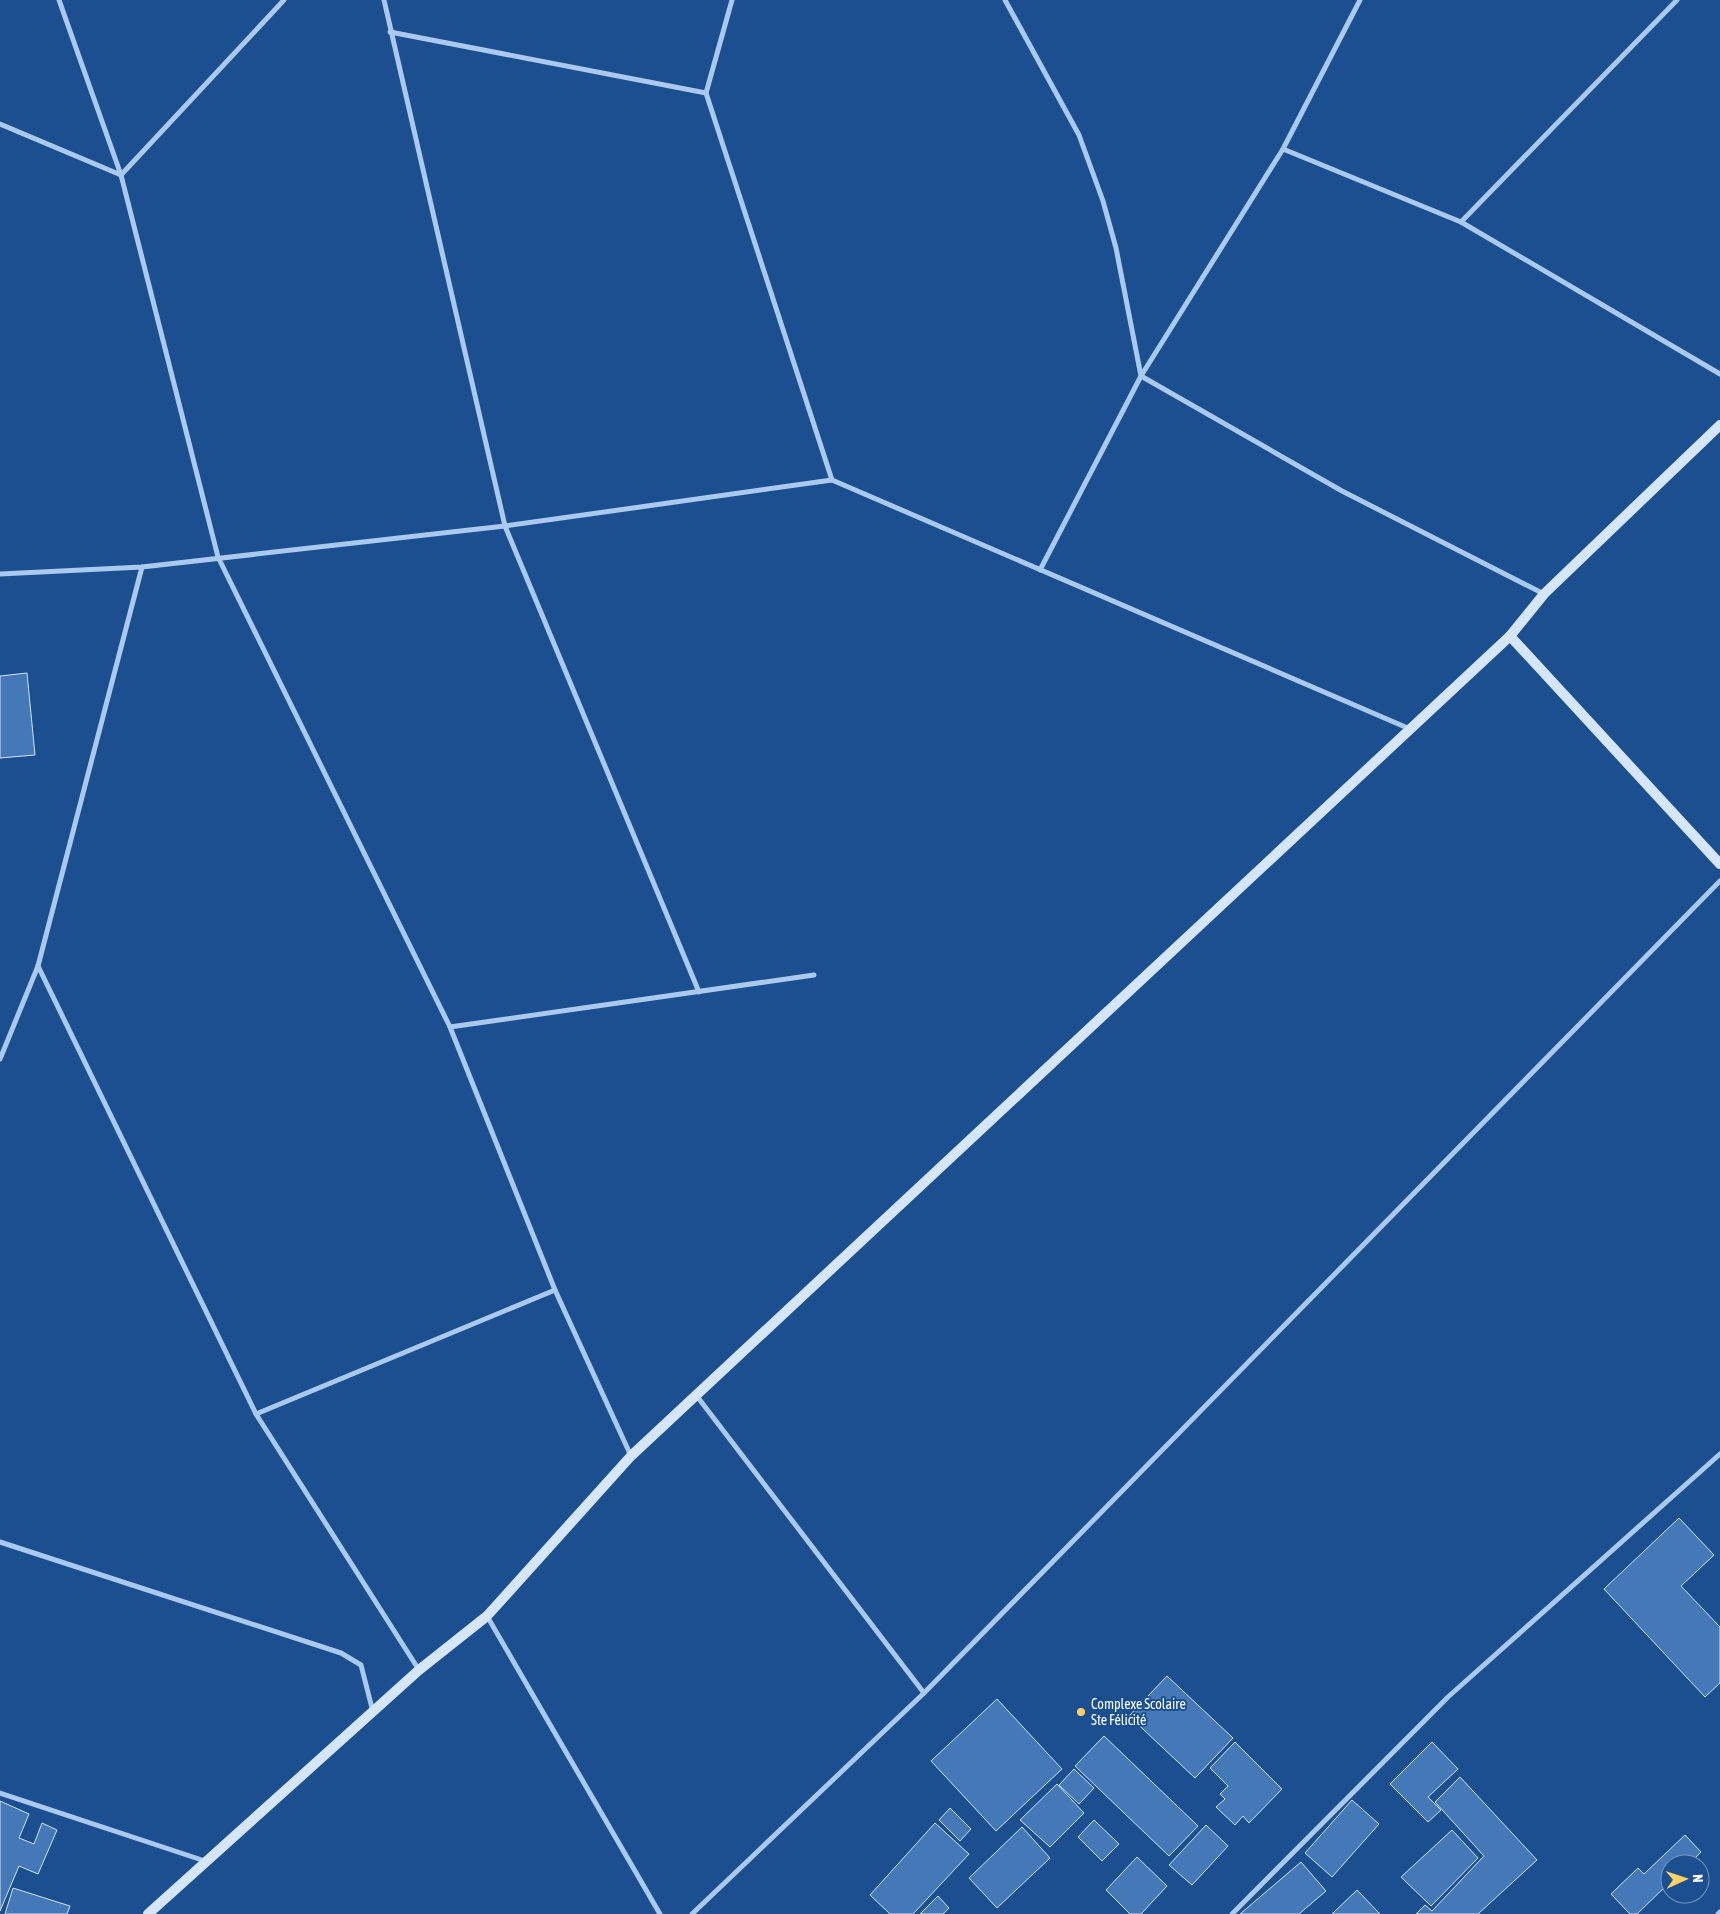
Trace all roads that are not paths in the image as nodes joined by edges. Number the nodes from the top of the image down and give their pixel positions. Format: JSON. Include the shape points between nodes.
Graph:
{"nodes":[{"id":1,"x":59,"y":0,"type":"edge"},
{"id":2,"x":284,"y":0,"type":"edge"},
{"id":3,"x":384,"y":0,"type":"edge"},
{"id":4,"x":732,"y":0,"type":"edge"},
{"id":5,"x":1005,"y":0,"type":"edge"},
{"id":6,"x":1360,"y":0,"type":"edge"},
{"id":7,"x":1677,"y":0,"type":"edge"},
{"id":8,"x":390,"y":32,"type":"junction"},
{"id":9,"x":706,"y":93,"type":"junction"},
{"id":10,"x":0,"y":124,"type":"edge"},
{"id":11,"x":1282,"y":149,"type":"junction"},
{"id":12,"x":121,"y":175,"type":"junction"},
{"id":13,"x":1461,"y":222,"type":"junction"},
{"id":14,"x":1720,"y":374,"type":"edge"},
{"id":15,"x":1142,"y":376,"type":"junction"},
{"id":16,"x":1720,"y":425,"type":"edge"},
{"id":17,"x":832,"y":480,"type":"junction"},
{"id":18,"x":505,"y":526,"type":"junction"},
{"id":19,"x":218,"y":557,"type":"junction"},
{"id":20,"x":142,"y":567,"type":"junction"},
{"id":21,"x":1040,"y":570,"type":"junction"},
{"id":22,"x":0,"y":574,"type":"edge"},
{"id":23,"x":1544,"y":594,"type":"junction"},
{"id":24,"x":1510,"y":636,"type":"junction"},
{"id":25,"x":1411,"y":729,"type":"junction"},
{"id":26,"x":1720,"y":864,"type":"edge"},
{"id":27,"x":1720,"y":881,"type":"edge"},
{"id":28,"x":38,"y":966,"type":"junction"},
{"id":29,"x":814,"y":976,"type":"dead end"},
{"id":30,"x":699,"y":992,"type":"junction"},
{"id":31,"x":450,"y":1027,"type":"junction"},
{"id":32,"x":0,"y":1060,"type":"edge"},
{"id":33,"x":555,"y":1290,"type":"junction"},
{"id":34,"x":696,"y":1395,"type":"junction"},
{"id":35,"x":256,"y":1414,"type":"junction"},
{"id":36,"x":1720,"y":1454,"type":"edge"},
{"id":37,"x":631,"y":1456,"type":"junction"},
{"id":38,"x":0,"y":1542,"type":"edge"},
{"id":39,"x":487,"y":1616,"type":"junction"},
{"id":40,"x":419,"y":1670,"type":"junction"},
{"id":41,"x":924,"y":1693,"type":"junction"},
{"id":42,"x":374,"y":1712,"type":"junction"},
{"id":43,"x":0,"y":1793,"type":"edge"},
{"id":44,"x":205,"y":1862,"type":"junction"},
{"id":45,"x":148,"y":1914,"type":"edge"},
{"id":46,"x":660,"y":1914,"type":"edge"},
{"id":47,"x":692,"y":1914,"type":"edge"},
{"id":48,"x":1232,"y":1914,"type":"edge"}],
"edges":[{"from":1,"to":12,"type":"street"},
{"from":2,"to":12,"type":"street"},
{"from":3,"to":8,"type":"street"},
{"from":4,"to":9,"type":"street"},
{"from":5,"to":15,"type":"street","via":[[1079,136],[1103,201]]},
{"from":6,"to":11,"type":"street"},
{"from":7,"to":13,"type":"street"},
{"from":8,"to":9,"type":"street"},
{"from":8,"to":18,"type":"street"},
{"from":9,"to":17,"type":"street"},
{"from":10,"to":12,"type":"street"},
{"from":11,"to":13,"type":"street"},
{"from":11,"to":15,"type":"street"},
{"from":12,"to":19,"type":"street"},
{"from":13,"to":14,"type":"street"},
{"from":15,"to":21,"type":"street"},
{"from":15,"to":23,"type":"street","via":[[1342,491]]},
{"from":16,"to":23,"type":"main road"},
{"from":17,"to":18,"type":"street"},
{"from":17,"to":21,"type":"street"},
{"from":18,"to":19,"type":"street"},
{"from":18,"to":30,"type":"street"},
{"from":19,"to":20,"type":"street"},
{"from":19,"to":31,"type":"street"},
{"from":20,"to":22,"type":"street"},
{"from":20,"to":28,"type":"street"},
{"from":21,"to":25,"type":"street"},
{"from":23,"to":24,"type":"main road"},
{"from":24,"to":25,"type":"main road"},
{"from":24,"to":26,"type":"main road"},
{"from":25,"to":34,"type":"main road"},
{"from":27,"to":41,"type":"street"},
{"from":28,"to":32,"type":"street"},
{"from":28,"to":35,"type":"street"},
{"from":29,"to":30,"type":"street"},
{"from":30,"to":31,"type":"street"},
{"from":31,"to":33,"type":"street"},
{"from":33,"to":35,"type":"street"},
{"from":33,"to":37,"type":"street"},
{"from":34,"to":37,"type":"main road"},
{"from":34,"to":41,"type":"street"},
{"from":35,"to":40,"type":"street"},
{"from":36,"to":48,"type":"street","via":[[1448,1698]]},
{"from":37,"to":39,"type":"main road"},
{"from":38,"to":42,"type":"street","via":[[341,1653],[360,1665]]},
{"from":39,"to":40,"type":"main road"},
{"from":39,"to":46,"type":"street"},
{"from":40,"to":42,"type":"main road"},
{"from":41,"to":47,"type":"street"},
{"from":42,"to":44,"type":"main road"},
{"from":43,"to":44,"type":"street"},
{"from":44,"to":45,"type":"main road"}]}
